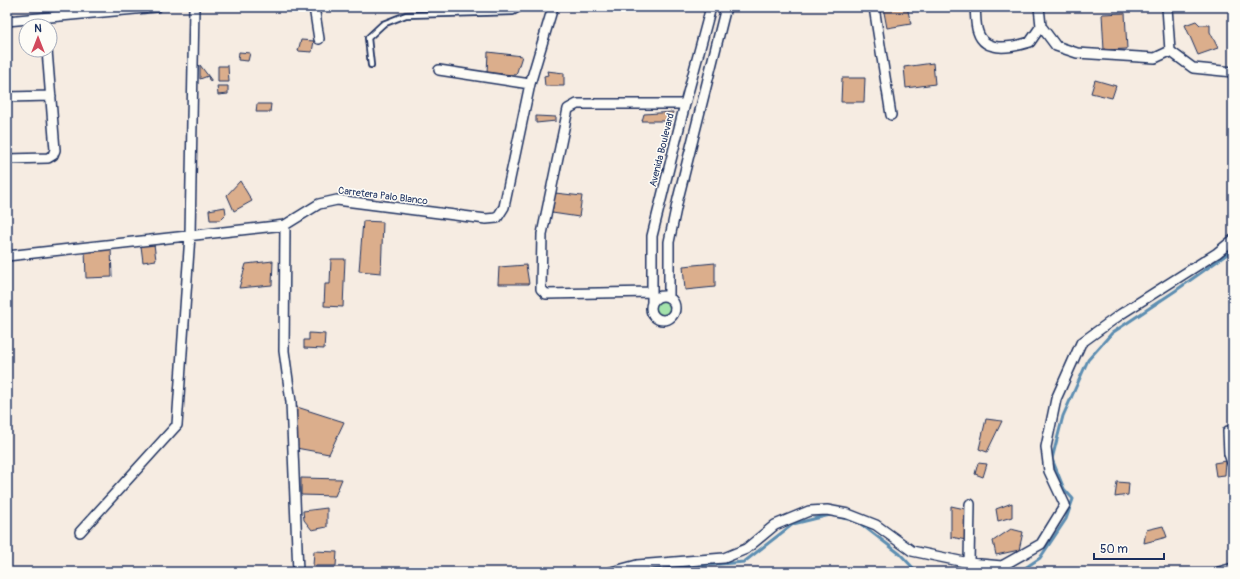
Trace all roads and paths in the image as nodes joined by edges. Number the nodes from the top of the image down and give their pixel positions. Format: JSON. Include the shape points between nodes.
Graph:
{"nodes":[{"id":1,"x":157,"y":7,"type":"edge"},
{"id":2,"x":194,"y":7,"type":"edge"},
{"id":3,"x":314,"y":7,"type":"edge"},
{"id":4,"x":522,"y":7,"type":"edge"},
{"id":5,"x":553,"y":7,"type":"edge"},
{"id":6,"x":711,"y":7,"type":"edge"},
{"id":7,"x":726,"y":7,"type":"edge"},
{"id":8,"x":874,"y":7,"type":"edge"},
{"id":9,"x":975,"y":7,"type":"edge"},
{"id":10,"x":1039,"y":7,"type":"edge"},
{"id":11,"x":1166,"y":7,"type":"edge"},
{"id":12,"x":58,"y":20,"type":"edge"},
{"id":13,"x":7,"y":21,"type":"edge"},
{"id":14,"x":18,"y":21,"type":"edge"},
{"id":15,"x":1041,"y":26,"type":"junction"},
{"id":16,"x":319,"y":39,"type":"dead end"},
{"id":17,"x":1170,"y":51,"type":"junction"},
{"id":18,"x":48,"y":58,"type":"edge"},
{"id":19,"x":371,"y":65,"type":"dead end"},
{"id":20,"x":439,"y":70,"type":"dead end"},
{"id":21,"x":1233,"y":72,"type":"edge"},
{"id":22,"x":530,"y":84,"type":"junction"},
{"id":23,"x":50,"y":96,"type":"junction"},
{"id":24,"x":7,"y":97,"type":"edge"},
{"id":25,"x":685,"y":104,"type":"junction"},
{"id":26,"x":891,"y":115,"type":"dead end"},
{"id":27,"x":7,"y":160,"type":"edge"},
{"id":28,"x":285,"y":225,"type":"junction"},
{"id":29,"x":190,"y":235,"type":"junction"},
{"id":30,"x":1233,"y":240,"type":"edge"},
{"id":31,"x":7,"y":256,"type":"edge"},
{"id":32,"x":652,"y":292,"type":"junction"},
{"id":33,"x":669,"y":298,"type":"junction"},
{"id":34,"x":652,"y":302,"type":"junction"},
{"id":35,"x":1228,"y":431,"type":"dead end"},
{"id":36,"x":1233,"y":464,"type":"edge"},
{"id":37,"x":970,"y":504,"type":"dead end"},
{"id":38,"x":80,"y":532,"type":"dead end"},
{"id":39,"x":968,"y":563,"type":"junction"},
{"id":40,"x":1233,"y":568,"type":"edge"},
{"id":41,"x":298,"y":572,"type":"edge"},
{"id":42,"x":611,"y":572,"type":"edge"},
{"id":43,"x":1219,"y":572,"type":"edge"}],
"edges":[{"from":1,"to":12,"type":"street"},
{"from":2,"to":29,"type":"street"},
{"from":3,"to":16,"type":"street"},
{"from":4,"to":19,"type":"lane","via":[[513,12],[406,15],[382,24],[368,38]]},
{"from":5,"to":22,"type":"street","name":"Carretera Palo Blanco"},
{"from":6,"to":25,"type":"street","name":"Avenida Boulevard"},
{"from":7,"to":33,"type":"street","via":[[669,242]]},
{"from":8,"to":26,"type":"street"},
{"from":9,"to":15,"type":"street","via":[[978,32],[984,41],[997,47],[1012,48],[1030,42]]},
{"from":10,"to":15,"type":"street"},
{"from":11,"to":17,"type":"street"},
{"from":13,"to":14,"type":"street"},
{"from":15,"to":17,"type":"street","via":[[1056,46],[1077,52],[1155,58]]},
{"from":17,"to":21,"type":"street","via":[[1193,68]]},
{"from":18,"to":23,"type":"street"},
{"from":20,"to":22,"type":"street"},
{"from":22,"to":28,"type":"street","name":"Carretera Palo Blanco","via":[[504,208],[497,218],[472,218],[337,200],[319,204]]},
{"from":23,"to":24,"type":"street"},
{"from":23,"to":27,"type":"street","via":[[53,155],[48,158]]},
{"from":25,"to":32,"type":"street","name":"Avenida Boulevard","via":[[652,236]]},
{"from":25,"to":32,"type":"street","via":[[572,106],[568,110],[542,234],[541,289],[546,294]]},
{"from":28,"to":29,"type":"street","name":"Carretera Palo Blanco"},
{"from":28,"to":41,"type":"street","via":[[284,351],[291,402]]},
{"from":29,"to":31,"type":"street","name":"Carretera Palo Blanco"},
{"from":29,"to":38,"type":"street","via":[[178,425]]},
{"from":30,"to":39,"type":"street","via":[[1081,343],[1056,399],[1046,447],[1048,470],[1065,505],[1041,544],[1002,566]]},
{"from":32,"to":34,"type":"street","name":"Avenida Boulevard"},
{"from":33,"to":34,"type":"street","via":[[658,297]]},
{"from":33,"to":34,"type":"street","via":[[674,304],[674,312],[666,319],[654,316],[651,310]]},
{"from":35,"to":36,"type":"street","via":[[1229,454]]},
{"from":37,"to":39,"type":"street"},
{"from":39,"to":42,"type":"street","via":[[912,551],[876,526],[848,514],[827,510],[809,511],[775,525],[746,549],[724,558],[637,565]]},
{"from":40,"to":43,"type":"street"}]}
